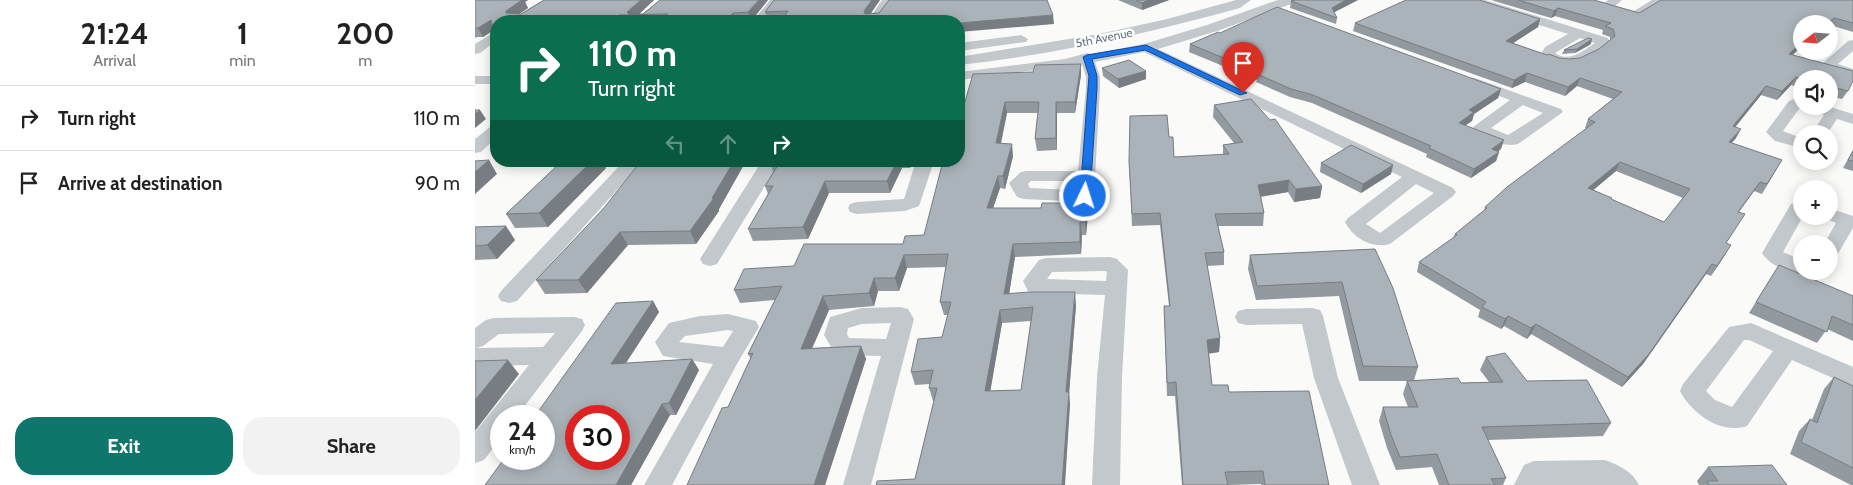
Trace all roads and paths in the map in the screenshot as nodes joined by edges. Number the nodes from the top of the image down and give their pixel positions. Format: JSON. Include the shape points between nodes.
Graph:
{"nodes":[{"id":1,"x":776,"y":0,"type":"edge"},
{"id":2,"x":888,"y":0,"type":"edge"},
{"id":3,"x":1205,"y":0,"type":"edge"},
{"id":4,"x":1245,"y":0,"type":"edge"},
{"id":5,"x":1472,"y":0,"type":"edge"},
{"id":6,"x":1616,"y":0,"type":"edge"},
{"id":7,"x":1661,"y":0,"type":"edge"},
{"id":8,"x":1291,"y":7,"type":"edge"},
{"id":9,"x":764,"y":15,"type":"edge"},
{"id":10,"x":877,"y":15,"type":"edge"},
{"id":11,"x":1579,"y":32,"type":"dead end"},
{"id":12,"x":490,"y":40,"type":"edge"},
{"id":13,"x":1853,"y":44,"type":"edge"},
{"id":14,"x":965,"y":46,"type":"edge"},
{"id":15,"x":1146,"y":48,"type":"junction"},
{"id":16,"x":475,"y":50,"type":"edge"},
{"id":17,"x":1087,"y":57,"type":"junction"},
{"id":18,"x":965,"y":60,"type":"edge"},
{"id":19,"x":475,"y":67,"type":"edge"},
{"id":20,"x":490,"y":67,"type":"edge"},
{"id":21,"x":1853,"y":73,"type":"edge"},
{"id":22,"x":965,"y":75,"type":"edge"},
{"id":23,"x":1467,"y":79,"type":"edge"},
{"id":24,"x":475,"y":80,"type":"edge"},
{"id":25,"x":490,"y":80,"type":"edge"},
{"id":26,"x":490,"y":92,"type":"edge"},
{"id":27,"x":475,"y":93,"type":"edge"},
{"id":28,"x":1521,"y":99,"type":"dead end"},
{"id":29,"x":1793,"y":105,"type":"edge"},
{"id":30,"x":1838,"y":114,"type":"edge"},
{"id":31,"x":1853,"y":119,"type":"edge"},
{"id":32,"x":490,"y":135,"type":"edge"},
{"id":33,"x":1793,"y":141,"type":"edge"},
{"id":34,"x":475,"y":148,"type":"edge"},
{"id":35,"x":628,"y":167,"type":"edge"},
{"id":36,"x":767,"y":167,"type":"edge"},
{"id":37,"x":923,"y":167,"type":"edge"},
{"id":38,"x":1086,"y":176,"type":"dead end"},
{"id":39,"x":1414,"y":177,"type":"junction"},
{"id":40,"x":857,"y":208,"type":"dead end"},
{"id":41,"x":1793,"y":217,"type":"edge"},
{"id":42,"x":1843,"y":219,"type":"edge"},
{"id":43,"x":1836,"y":235,"type":"edge"},
{"id":44,"x":710,"y":259,"type":"dead end"},
{"id":45,"x":1793,"y":264,"type":"edge"},
{"id":46,"x":1116,"y":288,"type":"dead end"},
{"id":47,"x":509,"y":296,"type":"dead end"},
{"id":48,"x":1246,"y":318,"type":"dead end"},
{"id":49,"x":475,"y":340,"type":"edge"},
{"id":50,"x":896,"y":348,"type":"dead end"},
{"id":51,"x":1788,"y":348,"type":"dead end"},
{"id":52,"x":550,"y":356,"type":"junction"},
{"id":53,"x":475,"y":357,"type":"edge"},
{"id":54,"x":729,"y":357,"type":"dead end"},
{"id":55,"x":1853,"y":378,"type":"edge"},
{"id":56,"x":511,"y":405,"type":"edge"},
{"id":57,"x":490,"y":433,"type":"edge"},
{"id":58,"x":475,"y":452,"type":"edge"},
{"id":59,"x":658,"y":485,"type":"edge"},
{"id":60,"x":857,"y":485,"type":"edge"},
{"id":61,"x":1106,"y":485,"type":"edge"},
{"id":62,"x":1366,"y":485,"type":"edge"},
{"id":63,"x":1528,"y":485,"type":"edge"},
{"id":64,"x":1625,"y":485,"type":"edge"}],
"edges":[{"from":1,"to":9,"type":"street"},
{"from":2,"to":10,"type":"street"},
{"from":3,"to":14,"type":"street","via":[[1104,25]]},
{"from":4,"to":18,"type":"street","name":"5th Avenue","via":[[1131,33]]},
{"from":5,"to":11,"type":"street"},
{"from":6,"to":7,"type":"street","via":[[1607,6],[1636,15]]},
{"from":8,"to":15,"type":"street","via":[[1273,7]]},
{"from":12,"to":16,"type":"street"},
{"from":13,"to":21,"type":"street","via":[[1828,66]]},
{"from":15,"to":17,"type":"street"},
{"from":15,"to":39,"type":"street"},
{"from":17,"to":22,"type":"street","via":[[1065,63]]},
{"from":17,"to":38,"type":"street","via":[[1093,82]]},
{"from":19,"to":20,"type":"street"},
{"from":23,"to":28,"type":"street"},
{"from":24,"to":25,"type":"street"},
{"from":26,"to":27,"type":"street"},
{"from":29,"to":33,"type":"street","via":[[1774,132]]},
{"from":30,"to":31,"type":"street"},
{"from":32,"to":34,"type":"street"},
{"from":35,"to":47,"type":"street"},
{"from":36,"to":44,"type":"street"},
{"from":37,"to":40,"type":"street","via":[[911,202]]},
{"from":39,"to":39,"type":"street","via":[[1447,192],[1383,240],[1357,228],[1355,222]]},
{"from":41,"to":45,"type":"street","via":[[1772,254]]},
{"from":42,"to":43,"type":"street"},
{"from":46,"to":61,"type":"street","via":[[1107,407]]},
{"from":48,"to":62,"type":"street","via":[[1312,316],[1326,378]]},
{"from":49,"to":52,"type":"street","via":[[494,326],[574,324]]},
{"from":50,"to":60,"type":"street"},
{"from":51,"to":55,"type":"street"},
{"from":52,"to":53,"type":"street"},
{"from":52,"to":56,"type":"street"},
{"from":54,"to":59,"type":"street"},
{"from":57,"to":58,"type":"street"},
{"from":63,"to":64,"type":"street","via":[[1534,473],[1605,472]]}]}
